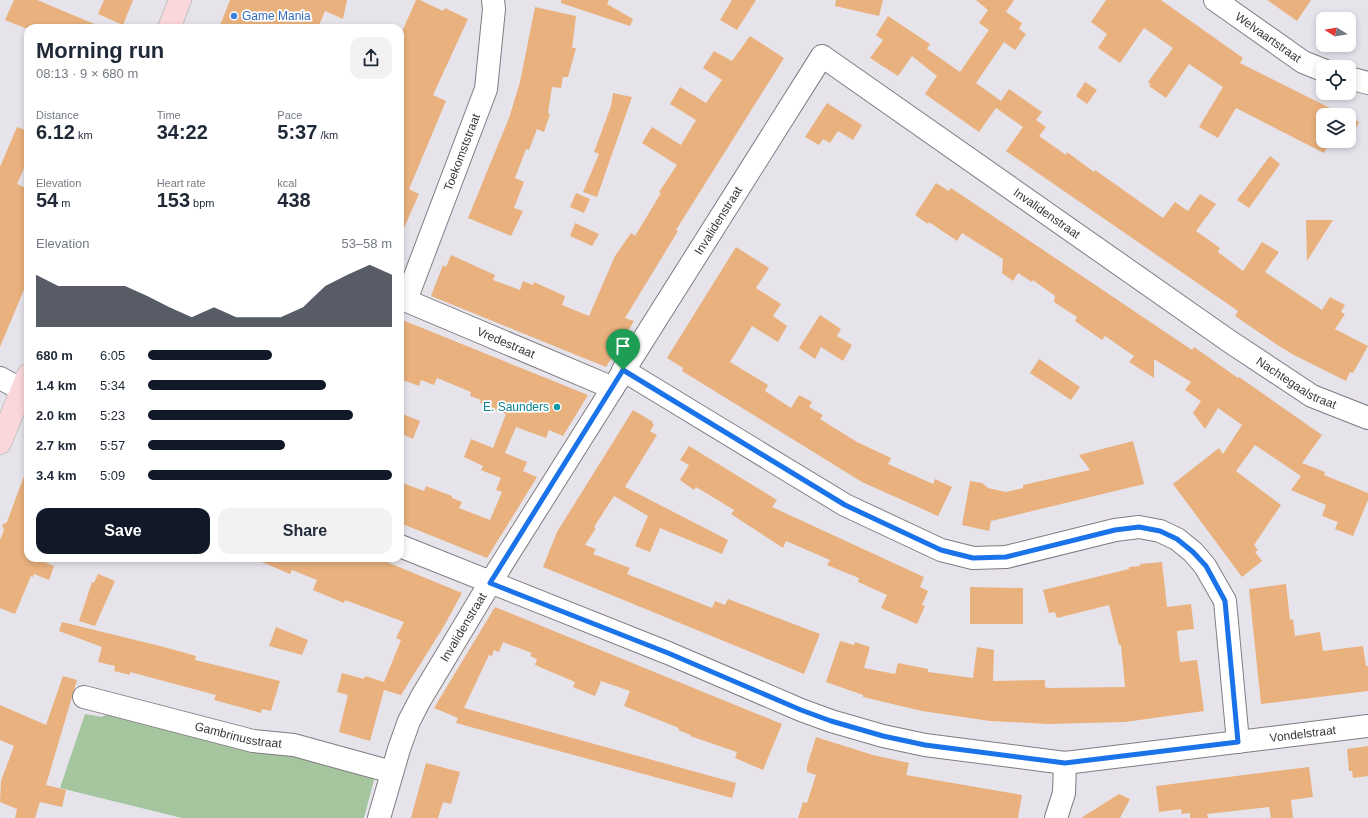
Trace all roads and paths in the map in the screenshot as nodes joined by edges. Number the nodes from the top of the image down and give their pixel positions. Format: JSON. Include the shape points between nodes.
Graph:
{"nodes":[{"id":1,"x":180,"y":0,"type":"edge"},
{"id":2,"x":493,"y":0,"type":"edge"},
{"id":3,"x":1215,"y":0,"type":"edge"},
{"id":4,"x":171,"y":24,"type":"edge"},
{"id":5,"x":1316,"y":67,"type":"edge"},
{"id":6,"x":1356,"y":80,"type":"edge"},
{"id":7,"x":1368,"y":83,"type":"edge"},
{"id":8,"x":404,"y":296,"type":"edge"},
{"id":9,"x":404,"y":299,"type":"edge"},
{"id":10,"x":1229,"y":341,"type":"joint"},
{"id":11,"x":0,"y":378,"type":"edge"},
{"id":12,"x":618,"y":379,"type":"junction"},
{"id":13,"x":24,"y":385,"type":"edge"},
{"id":14,"x":24,"y":390,"type":"edge"},
{"id":15,"x":1368,"y":418,"type":"edge"},
{"id":16,"x":0,"y":443,"type":"edge"},
{"id":17,"x":404,"y":548,"type":"edge"},
{"id":18,"x":490,"y":583,"type":"junction"},
{"id":19,"x":84,"y":697,"type":"dead end"},
{"id":20,"x":1368,"y":726,"type":"edge"},
{"id":21,"x":1238,"y":742,"type":"junction"},
{"id":22,"x":1065,"y":763,"type":"junction"},
{"id":23,"x":392,"y":772,"type":"junction"},
{"id":24,"x":379,"y":818,"type":"edge"},
{"id":25,"x":1056,"y":818,"type":"edge"}],
"edges":[{"from":1,"to":4,"type":"main road"},
{"from":2,"to":8,"type":"street","name":"Toekomststraat","via":[[486,89]]},
{"from":3,"to":5,"type":"street","name":"Welvaartstraat","via":[[1303,62]]},
{"from":6,"to":7,"type":"street"},
{"from":9,"to":12,"type":"street","name":"Vredestraat"},
{"from":10,"to":12,"type":"street","name":"Invalidenstraat","via":[[822,56]]},
{"from":10,"to":15,"type":"street","name":"Nachtegaalstraat","via":[[1312,396]]},
{"from":11,"to":13,"type":"street"},
{"from":12,"to":18,"type":"street","name":"Invalidenstraat"},
{"from":12,"to":21,"type":"street","name":"Vredestraat","via":[[845,505],[941,550],[973,558],[1006,557],[1115,530],[1139,527],[1160,531],[1177,539],[1206,566],[1225,601]]},
{"from":14,"to":16,"type":"main road"},
{"from":17,"to":18,"type":"street","name":"Vondelstraat"},
{"from":18,"to":22,"type":"street","name":"Vondelstraat","via":[[831,721],[925,745]]},
{"from":18,"to":23,"type":"street","name":"Invalidenstraat","via":[[409,721]]},
{"from":19,"to":23,"type":"street","name":"Gambrinusstraat","via":[[253,741],[294,745]]},
{"from":20,"to":21,"type":"street","name":"Vondelstraat"},
{"from":21,"to":22,"type":"street","name":"Vondelstraat"},
{"from":22,"to":25,"type":"street","via":[[1064,793]]},
{"from":23,"to":24,"type":"street","name":"Invalidenstraat"}]}
